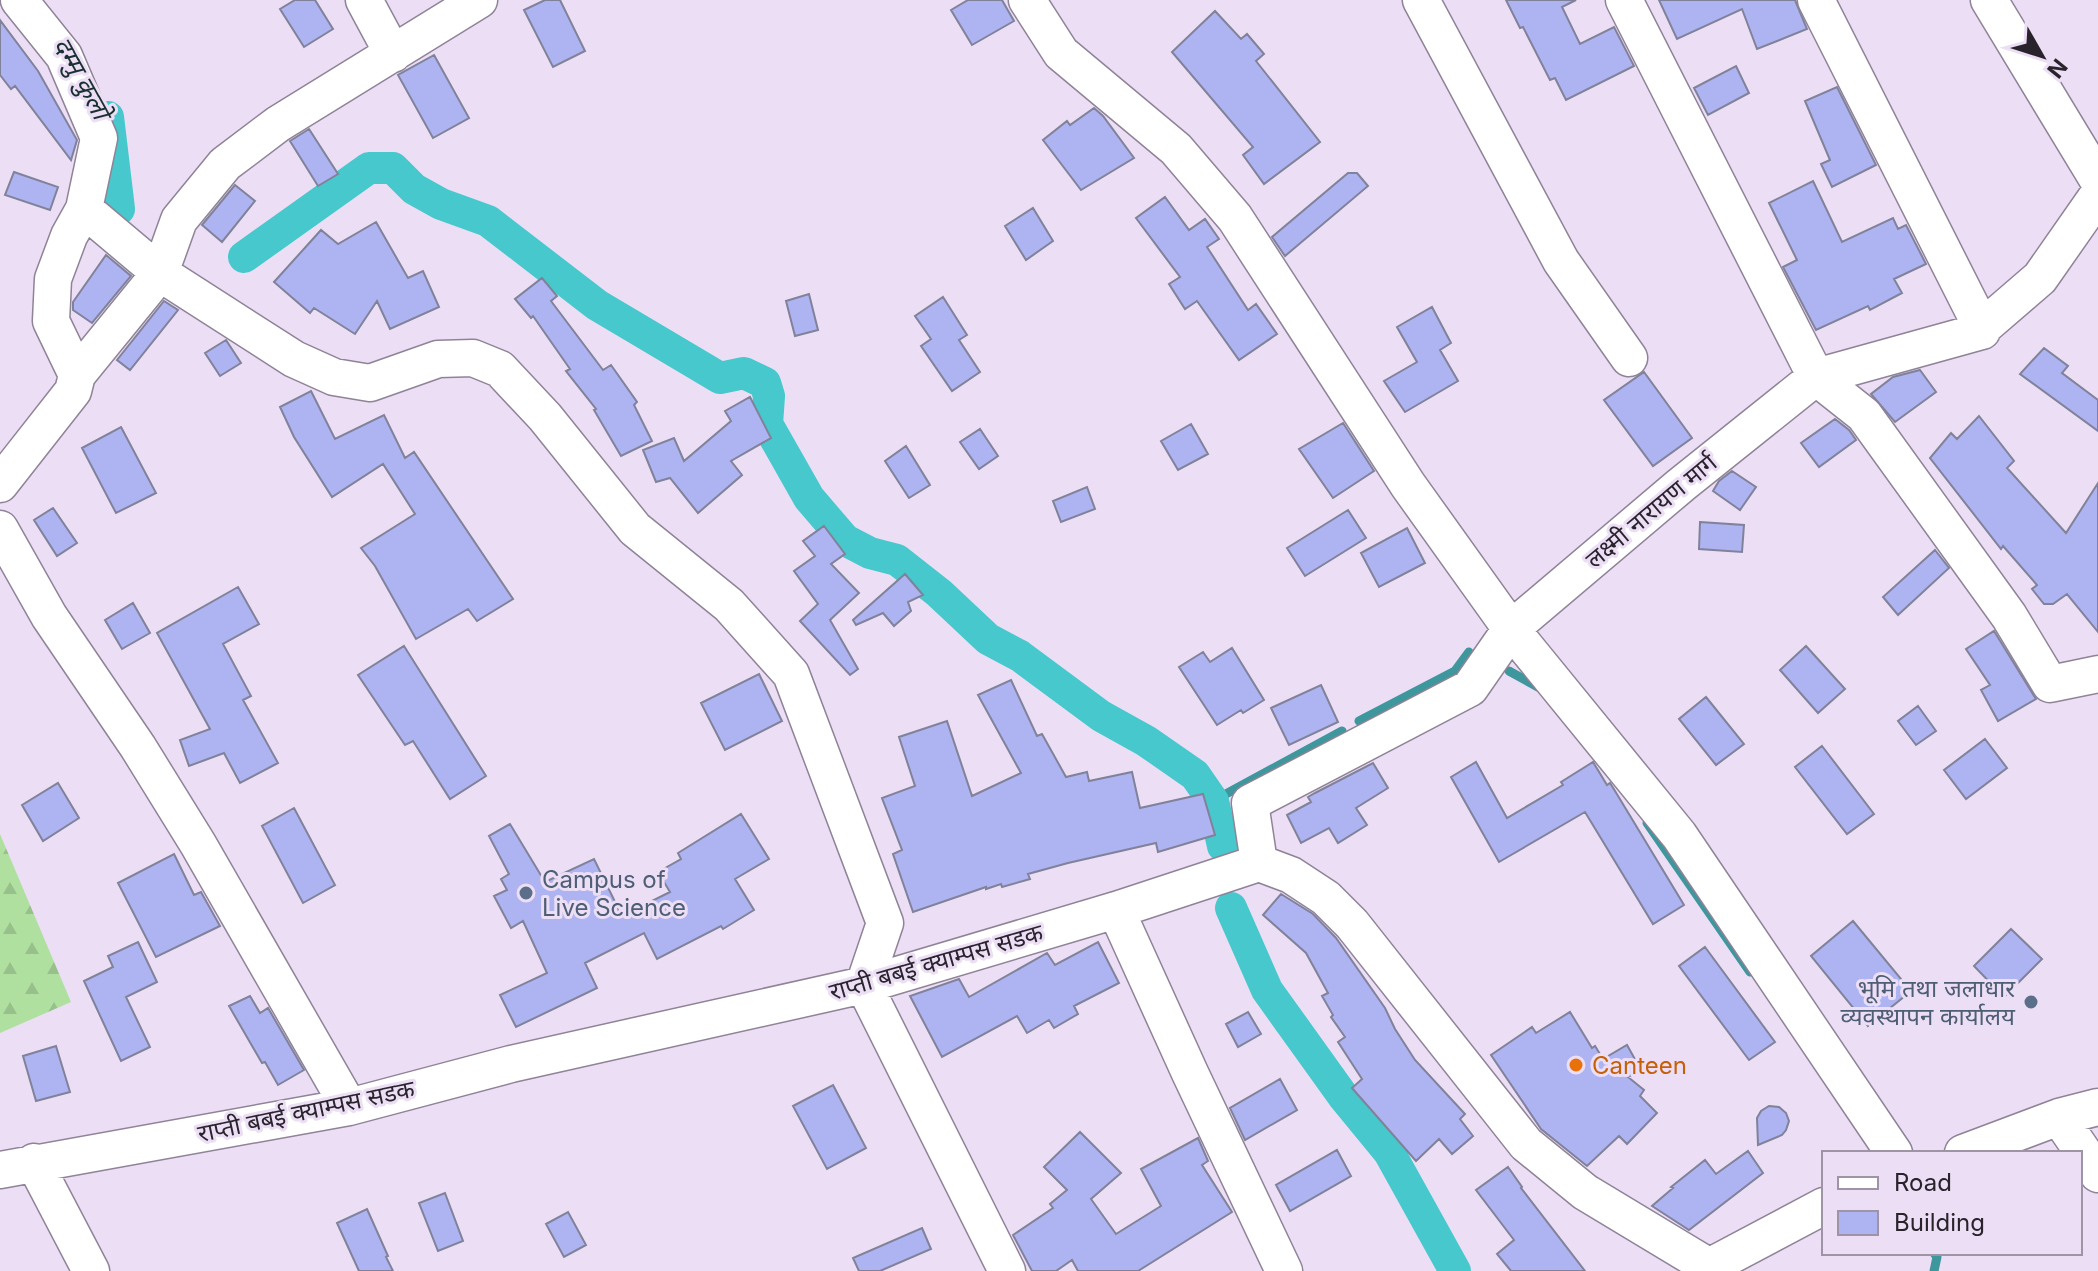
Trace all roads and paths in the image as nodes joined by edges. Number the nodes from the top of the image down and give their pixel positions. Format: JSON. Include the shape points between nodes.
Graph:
{"nodes":[{"id":1,"x":19,"y":0,"type":"edge"},
{"id":2,"x":364,"y":0,"type":"edge"},
{"id":3,"x":479,"y":0,"type":"edge"},
{"id":4,"x":1027,"y":0,"type":"edge"},
{"id":5,"x":1421,"y":0,"type":"edge"},
{"id":6,"x":1624,"y":0,"type":"edge"},
{"id":7,"x":1816,"y":0,"type":"edge"},
{"id":8,"x":1989,"y":0,"type":"edge"},
{"id":9,"x":393,"y":54,"type":"junction"},
{"id":10,"x":2098,"y":180,"type":"edge"},
{"id":11,"x":2098,"y":195,"type":"edge"},
{"id":12,"x":84,"y":209,"type":"junction"},
{"id":13,"x":160,"y":273,"type":"junction"},
{"id":14,"x":1982,"y":328,"type":"junction"},
{"id":15,"x":1629,"y":358,"type":"dead end"},
{"id":16,"x":77,"y":375,"type":"junction"},
{"id":17,"x":1816,"y":377,"type":"junction"},
{"id":18,"x":0,"y":484,"type":"edge"},
{"id":19,"x":0,"y":529,"type":"edge"},
{"id":20,"x":1511,"y":629,"type":"junction"},
{"id":21,"x":2098,"y":674,"type":"edge"},
{"id":22,"x":1259,"y":863,"type":"junction"},
{"id":23,"x":1116,"y":910,"type":"junction"},
{"id":24,"x":864,"y":985,"type":"junction"},
{"id":25,"x":349,"y":1107,"type":"junction"},
{"id":26,"x":2098,"y":1107,"type":"edge"},
{"id":27,"x":2059,"y":1117,"type":"junction"},
{"id":28,"x":1893,"y":1151,"type":"edge"},
{"id":29,"x":1968,"y":1151,"type":"edge"},
{"id":30,"x":17,"y":1166,"type":"edge"},
{"id":31,"x":2098,"y":1174,"type":"edge"},
{"id":32,"x":1822,"y":1207,"type":"edge"},
{"id":33,"x":1712,"y":1269,"type":"edge"},
{"id":34,"x":91,"y":1271,"type":"edge"},
{"id":35,"x":1007,"y":1271,"type":"edge"},
{"id":36,"x":1284,"y":1271,"type":"edge"}],
"edges":[{"from":1,"to":12,"type":"street","via":[[64,56],[99,138]]},
{"from":2,"to":9,"type":"street"},
{"from":3,"to":9,"type":"street"},
{"from":4,"to":20,"type":"street","via":[[1061,53],[1176,149],[1235,218],[1408,485]]},
{"from":5,"to":15,"type":"street","via":[[1561,261]]},
{"from":6,"to":17,"type":"street"},
{"from":7,"to":14,"type":"street"},
{"from":8,"to":10,"type":"street"},
{"from":9,"to":13,"type":"street","via":[[278,124],[225,164],[179,220]]},
{"from":11,"to":14,"type":"street","name":"लक्ष्मी नारायण मार्ग","via":[[2040,278]]},
{"from":12,"to":13,"type":"street"},
{"from":12,"to":16,"type":"street","via":[[53,279],[51,298],[51,321]]},
{"from":13,"to":16,"type":"street"},
{"from":13,"to":24,"type":"street","via":[[294,359],[334,377],[370,383],[438,359],[473,358],[500,369],[635,529],[729,605],[791,674],[885,923]]},
{"from":14,"to":17,"type":"street","name":"लक्ष्मी नारायण मार्ग"},
{"from":16,"to":18,"type":"street","via":[[73,391]]},
{"from":17,"to":20,"type":"street","name":"लक्ष्मी नारायण मार्ग"},
{"from":17,"to":21,"type":"street","via":[[1864,415],[2009,616],[2050,684]]},
{"from":19,"to":25,"type":"street","via":[[49,616],[198,844]]},
{"from":20,"to":22,"type":"street","name":"लक्ष्मी नारायण मार्ग","via":[[1470,688],[1250,803]]},
{"from":20,"to":28,"type":"street","via":[[1679,835]]},
{"from":22,"to":23,"type":"street","name":"राप्ती बबई क्याम्पस सडक"},
{"from":22,"to":33,"type":"street","via":[[1291,875],[1352,924],[1526,1144],[1585,1192]]},
{"from":23,"to":24,"type":"street","name":"राप्ती बबई क्याम्पस सडक"},
{"from":23,"to":36,"type":"street"},
{"from":24,"to":25,"type":"street","name":"राप्ती बबई क्याम्पस सडक","via":[[511,1064]]},
{"from":24,"to":35,"type":"street"},
{"from":25,"to":30,"type":"street","name":"राप्ती बबई क्याम्पस सडक"},
{"from":26,"to":27,"type":"street"},
{"from":27,"to":29,"type":"street"},
{"from":27,"to":31,"type":"street"},
{"from":30,"to":34,"type":"street"},
{"from":32,"to":33,"type":"street"}]}
